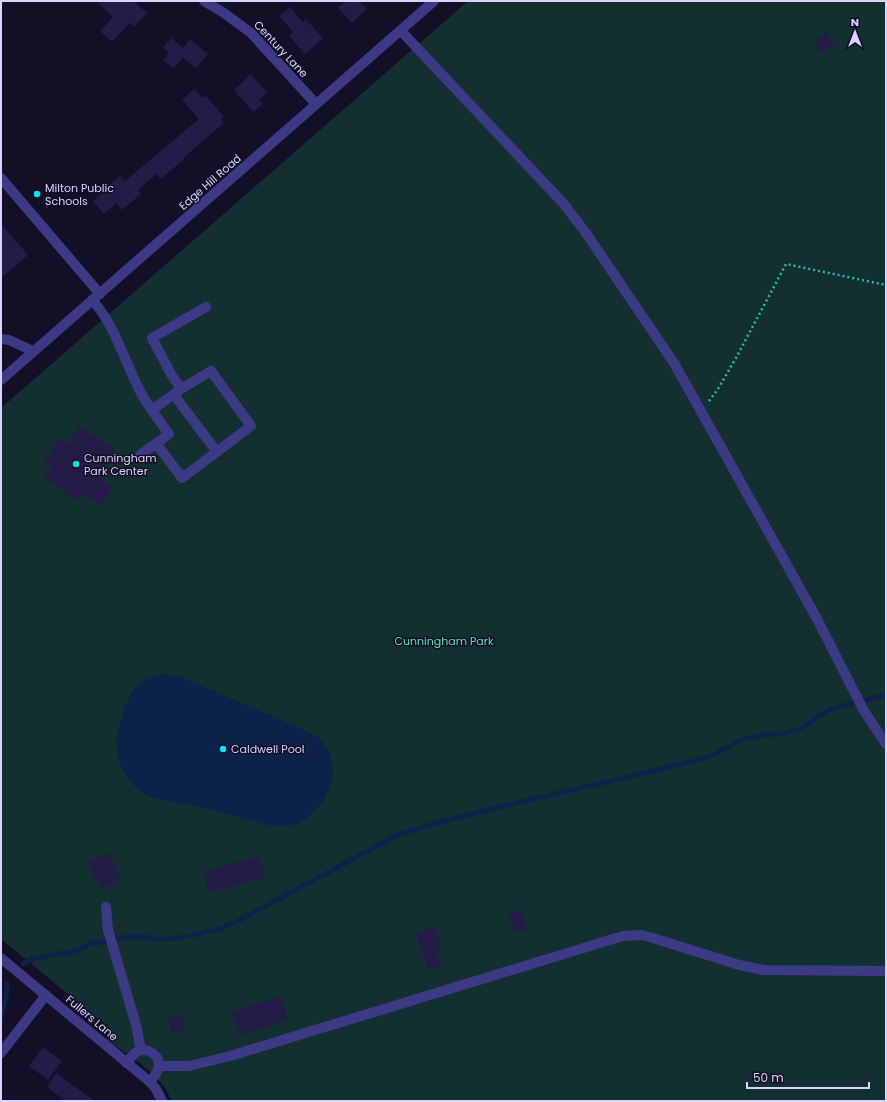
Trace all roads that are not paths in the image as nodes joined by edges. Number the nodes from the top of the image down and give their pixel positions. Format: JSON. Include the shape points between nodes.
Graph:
{"nodes":[{"id":1,"x":204,"y":1,"type":"edge"},
{"id":2,"x":434,"y":1,"type":"edge"},
{"id":3,"x":401,"y":31,"type":"junction"},
{"id":4,"x":316,"y":104,"type":"junction"},
{"id":5,"x":1,"y":178,"type":"edge"},
{"id":6,"x":96,"y":297,"type":"junction"},
{"id":7,"x":206,"y":307,"type":"dead end"},
{"id":8,"x":1,"y":339,"type":"edge"},
{"id":9,"x":33,"y":351,"type":"junction"},
{"id":10,"x":1,"y":380,"type":"edge"},
{"id":11,"x":178,"y":392,"type":"junction"},
{"id":12,"x":152,"y":410,"type":"junction"},
{"id":13,"x":156,"y":443,"type":"junction"},
{"id":14,"x":217,"y":452,"type":"junction"},
{"id":15,"x":140,"y":455,"type":"dead end"},
{"id":16,"x":886,"y":744,"type":"edge"},
{"id":17,"x":106,"y":907,"type":"dead end"},
{"id":18,"x":1,"y":958,"type":"edge"},
{"id":19,"x":886,"y":971,"type":"edge"},
{"id":20,"x":46,"y":995,"type":"junction"},
{"id":21,"x":141,"y":1050,"type":"junction"},
{"id":22,"x":1,"y":1053,"type":"edge"},
{"id":23,"x":126,"y":1063,"type":"junction"},
{"id":24,"x":159,"y":1066,"type":"junction"},
{"id":25,"x":150,"y":1082,"type":"junction"},
{"id":26,"x":162,"y":1101,"type":"edge"}],
"edges":[{"from":1,"to":4,"type":"street","name":"Century Lane","via":[[251,33]]},
{"from":2,"to":3,"type":"street","name":"Edge Hill Road"},
{"from":3,"to":4,"type":"street","name":"Edge Hill Road"},
{"from":3,"to":16,"type":"street","via":[[571,213],[666,351],[816,617],[864,711]]},
{"from":4,"to":6,"type":"street","name":"Edge Hill Road"},
{"from":5,"to":6,"type":"street"},
{"from":6,"to":9,"type":"street","name":"Edge Hill Road"},
{"from":6,"to":12,"type":"street","via":[[138,388]]},
{"from":7,"to":11,"type":"street","via":[[152,338]]},
{"from":8,"to":9,"type":"street"},
{"from":9,"to":10,"type":"street","name":"Edge Hill Road"},
{"from":11,"to":12,"type":"street"},
{"from":11,"to":14,"type":"street"},
{"from":11,"to":14,"type":"street","via":[[210,371],[251,426]]},
{"from":12,"to":13,"type":"street","via":[[169,434]]},
{"from":13,"to":14,"type":"street","via":[[182,478]]},
{"from":13,"to":15,"type":"street"},
{"from":17,"to":21,"type":"street","via":[[108,930]]},
{"from":18,"to":20,"type":"street","name":"Fullers Lane"},
{"from":19,"to":24,"type":"street","via":[[764,970],[739,965],[642,935],[623,936],[230,1056],[190,1066]]},
{"from":20,"to":22,"type":"street"},
{"from":20,"to":23,"type":"street","name":"Fullers Lane"},
{"from":21,"to":23,"type":"street"},
{"from":21,"to":24,"type":"street","via":[[156,1056]]},
{"from":23,"to":25,"type":"street","name":"Fullers Lane"},
{"from":24,"to":25,"type":"street"},
{"from":25,"to":26,"type":"street","name":"Fullers Lane"}]}
